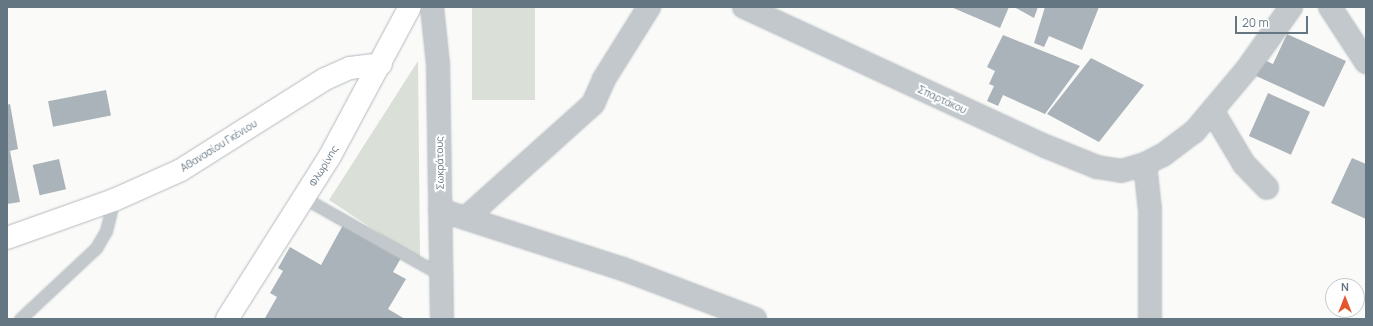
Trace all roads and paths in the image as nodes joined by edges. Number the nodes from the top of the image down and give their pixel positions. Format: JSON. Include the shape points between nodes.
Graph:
{"nodes":[{"id":1,"x":410,"y":7,"type":"edge"},
{"id":2,"x":432,"y":7,"type":"edge"},
{"id":3,"x":648,"y":7,"type":"edge"},
{"id":4,"x":744,"y":7,"type":"edge"},
{"id":5,"x":1291,"y":7,"type":"edge"},
{"id":6,"x":1330,"y":7,"type":"edge"},
{"id":7,"x":1366,"y":62,"type":"edge"},
{"id":8,"x":381,"y":64,"type":"junction"},
{"id":9,"x":1213,"y":112,"type":"junction"},
{"id":10,"x":1145,"y":164,"type":"junction"},
{"id":11,"x":1267,"y":188,"type":"dead end"},
{"id":12,"x":304,"y":198,"type":"junction"},
{"id":13,"x":114,"y":200,"type":"junction"},
{"id":14,"x":440,"y":210,"type":"junction"},
{"id":15,"x":467,"y":217,"type":"junction"},
{"id":16,"x":7,"y":238,"type":"edge"},
{"id":17,"x":441,"y":275,"type":"junction"},
{"id":18,"x":20,"y":319,"type":"edge"},
{"id":19,"x":227,"y":319,"type":"edge"},
{"id":20,"x":442,"y":319,"type":"edge"},
{"id":21,"x":755,"y":319,"type":"edge"},
{"id":22,"x":1150,"y":319,"type":"edge"}],
"edges":[{"from":1,"to":8,"type":"street","name":"Φλωρίνης"},
{"from":2,"to":14,"type":"street","name":"Σωκράτους","via":[[438,64]]},
{"from":3,"to":15,"type":"street","via":[[604,79],[593,104]]},
{"from":4,"to":10,"type":"street","name":"Σπαρτάκου","via":[[823,46],[1075,159],[1121,171]]},
{"from":5,"to":9,"type":"street","name":"Σπαρτάκου"},
{"from":6,"to":7,"type":"street"},
{"from":8,"to":12,"type":"street","name":"Φλωρίνης"},
{"from":8,"to":13,"type":"street","name":"Αθανασίου Γκένιου","via":[[337,72],[288,101],[215,151],[181,170]]},
{"from":9,"to":10,"type":"street","name":"Σπαρτάκου","via":[[1185,139]]},
{"from":9,"to":11,"type":"street","via":[[1244,164]]},
{"from":10,"to":22,"type":"street","via":[[1150,210]]},
{"from":12,"to":17,"type":"lane"},
{"from":12,"to":19,"type":"street","name":"Φλωρίνης"},
{"from":13,"to":16,"type":"street","name":"Αθανασίου Γκένιου"},
{"from":13,"to":18,"type":"lane","via":[[106,231],[96,248]]},
{"from":14,"to":15,"type":"street"},
{"from":14,"to":17,"type":"street","name":"Σωκράτους"},
{"from":15,"to":21,"type":"street","via":[[623,269]]},
{"from":17,"to":20,"type":"street","name":"Σωκράτους"}]}
